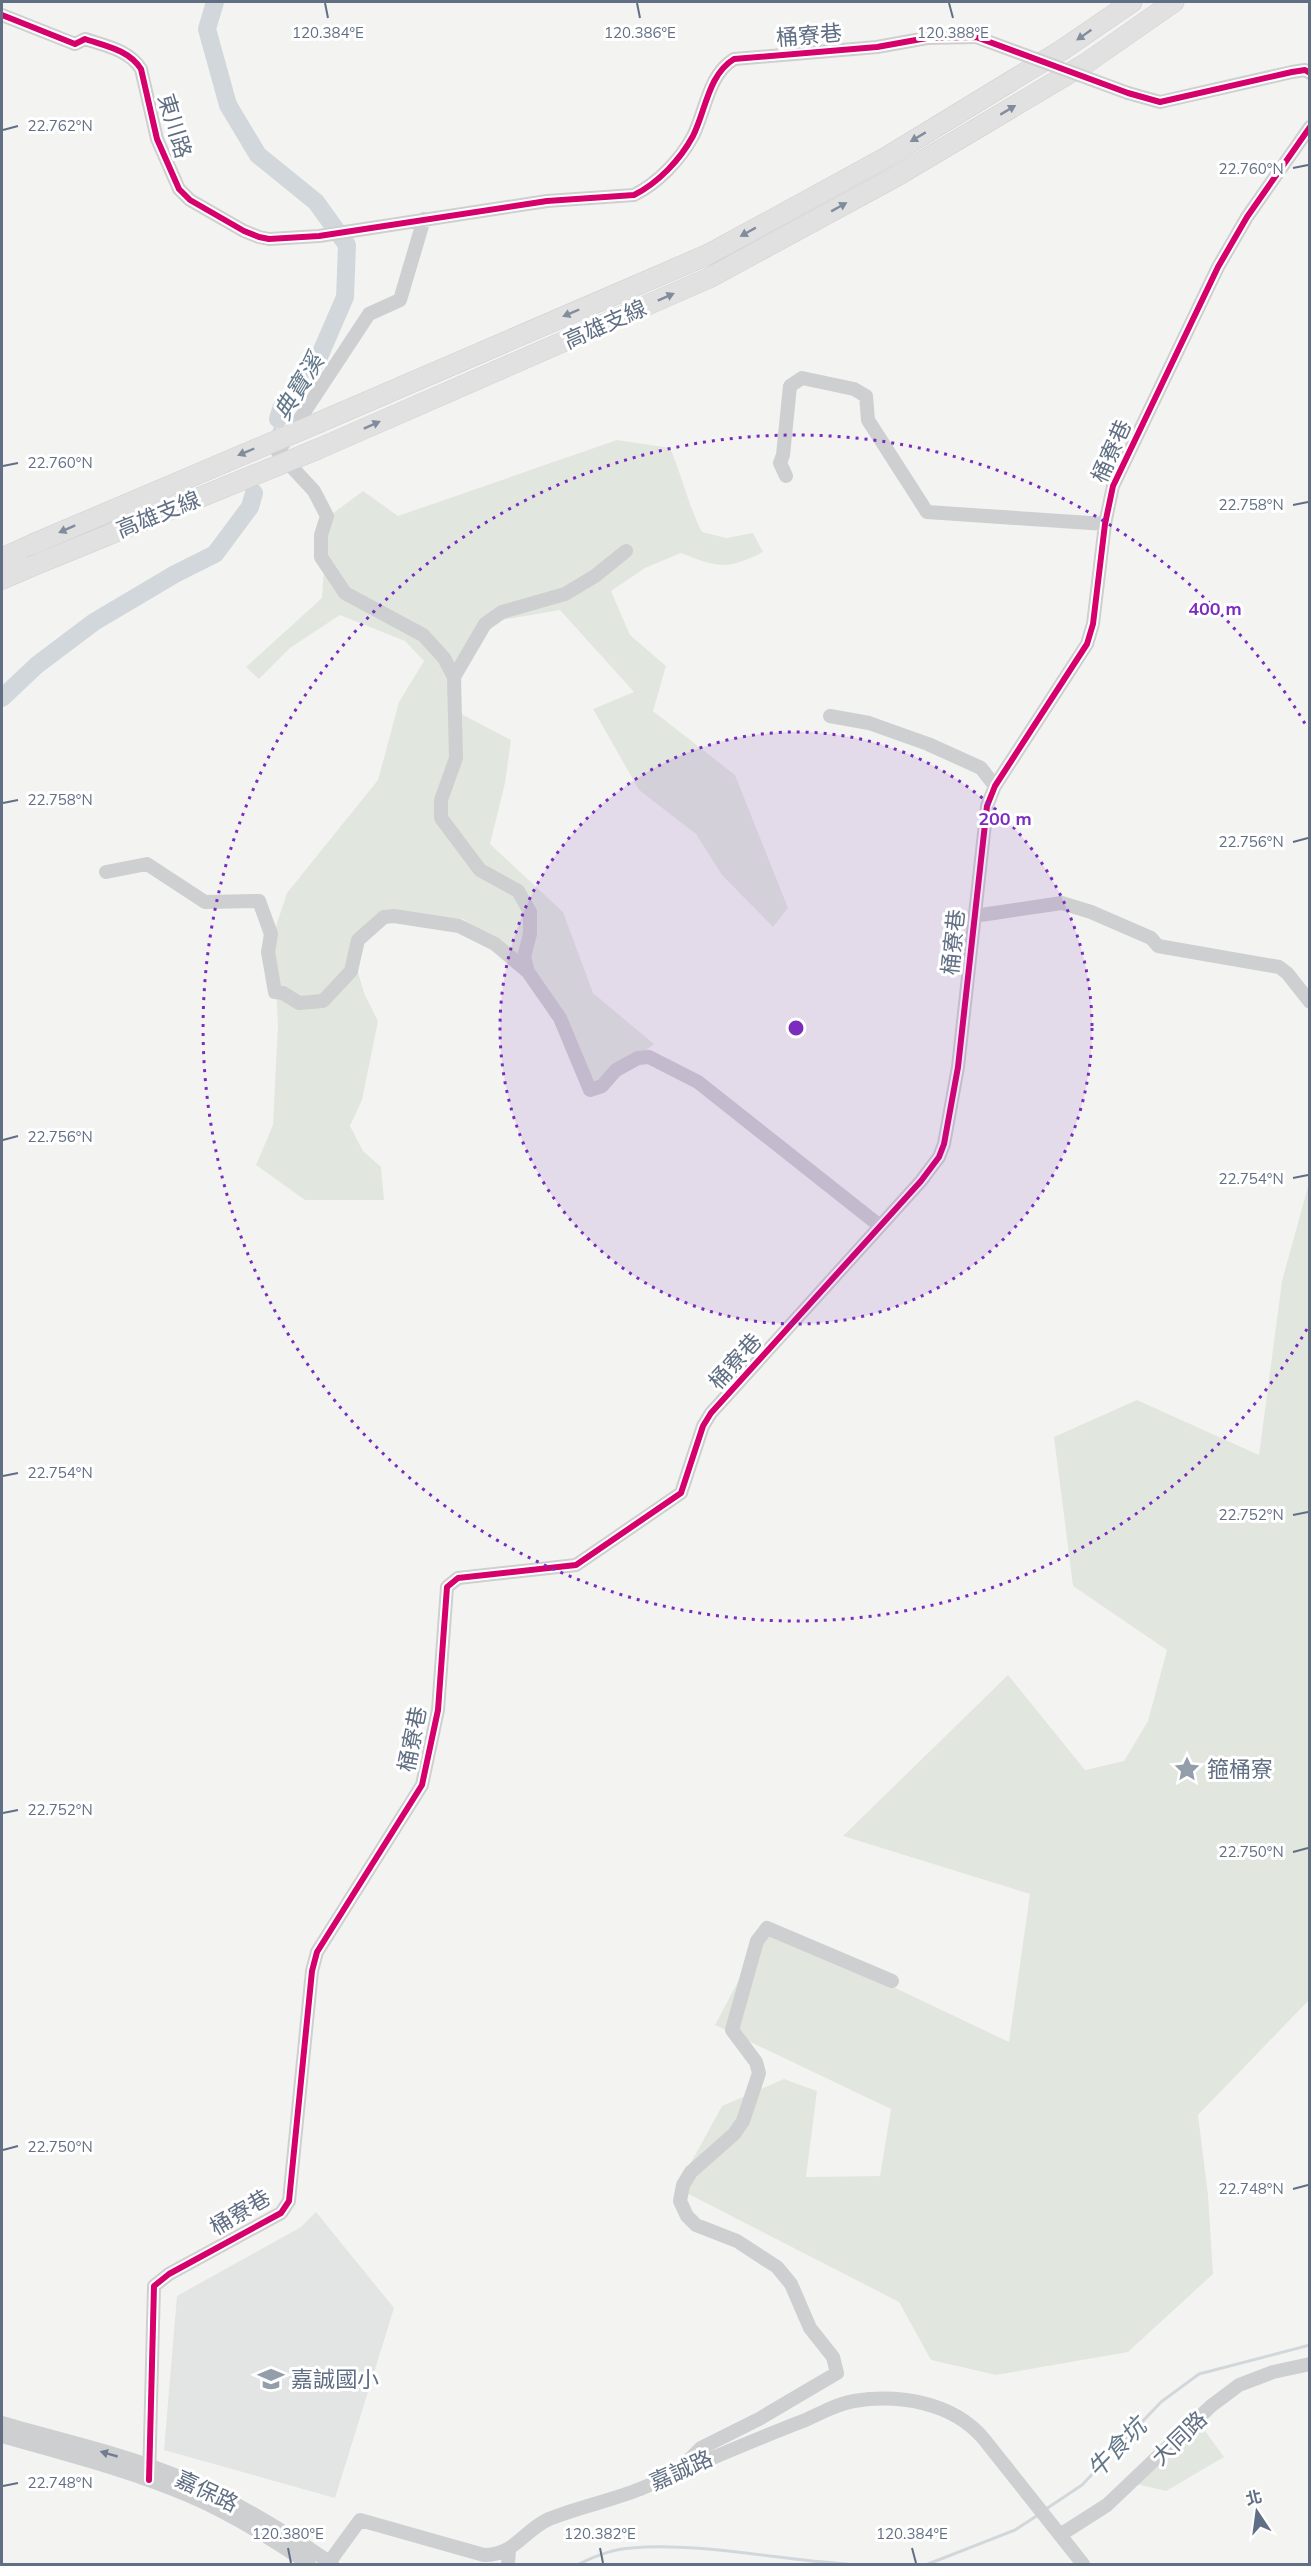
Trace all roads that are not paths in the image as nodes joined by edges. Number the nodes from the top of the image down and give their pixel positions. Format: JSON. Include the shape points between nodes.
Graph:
{"nodes":[{"id":1,"x":1132,"y":2,"type":"edge"},
{"id":2,"x":1174,"y":2,"type":"edge"},
{"id":3,"x":4,"y":16,"type":"edge"},
{"id":4,"x":1310,"y":73,"type":"edge"},
{"id":5,"x":1310,"y":127,"type":"edge"},
{"id":6,"x":424,"y":219,"type":"junction"},
{"id":7,"x":372,"y":229,"type":"joint"},
{"id":8,"x":786,"y":476,"type":"dead end"},
{"id":9,"x":1105,"y":524,"type":"junction"},
{"id":10,"x":626,"y":551,"type":"dead end"},
{"id":11,"x":2,"y":558,"type":"edge"},
{"id":12,"x":2,"y":579,"type":"edge"},
{"id":13,"x":454,"y":677,"type":"junction"},
{"id":14,"x":830,"y":716,"type":"dead end"},
{"id":15,"x":995,"y":786,"type":"junction"},
{"id":16,"x":106,"y":872,"type":"dead end"},
{"id":17,"x":974,"y":916,"type":"junction"},
{"id":18,"x":528,"y":972,"type":"junction"},
{"id":19,"x":1310,"y":1002,"type":"edge"},
{"id":20,"x":880,"y":1226,"type":"junction"},
{"id":21,"x":892,"y":1981,"type":"dead end"},
{"id":22,"x":1310,"y":2364,"type":"edge"},
{"id":23,"x":2,"y":2423,"type":"edge"},
{"id":24,"x":2,"y":2436,"type":"edge"},
{"id":25,"x":677,"y":2471,"type":"junction"},
{"id":26,"x":149,"y":2473,"type":"junction"},
{"id":27,"x":1056,"y":2530,"type":"junction"},
{"id":28,"x":510,"y":2549,"type":"junction"},
{"id":29,"x":330,"y":2564,"type":"edge"},
{"id":30,"x":309,"y":2565,"type":"edge"},
{"id":31,"x":508,"y":2565,"type":"edge"},
{"id":32,"x":1083,"y":2565,"type":"edge"}],
"edges":[{"from":1,"to":11,"type":"highway","name":"高雄支線","one_way":true,"bridge":true,"via":[[1062,50],[885,158],[709,254]]},
{"from":12,"to":2,"type":"highway","name":"高雄支線","one_way":true,"bridge":true,"via":[[318,449],[709,278],[897,176],[1085,64]]},
{"from":3,"to":7,"type":"street","name":"東川路","via":[[75,44],[86,39],[136,61],[168,169],[190,200],[244,231],[269,239]]},
{"from":4,"to":6,"type":"street","name":"桶寮巷","bridge":true,"via":[[1292,72],[1160,102],[976,38],[927,38],[877,47],[734,59],[716,75],[684,152],[634,195],[547,201]]},
{"from":5,"to":9,"type":"street","name":"桶寮巷","via":[[1247,217],[1218,267],[1113,486]]},
{"from":6,"to":7,"type":"street","name":"桶寮巷"},
{"from":6,"to":13,"type":"street","via":[[400,300],[369,314],[278,452],[314,491],[327,516],[321,535],[321,557],[345,593],[423,635],[444,658]]},
{"from":8,"to":9,"type":"street","via":[[780,463],[790,386],[802,378],[854,388],[866,396],[868,420],[927,512]]},
{"from":9,"to":15,"type":"street","name":"桶寮巷","via":[[1087,645]]},
{"from":10,"to":13,"type":"street","via":[[565,594],[502,612],[485,624]]},
{"from":13,"to":18,"type":"street","via":[[456,758],[441,800],[441,818],[480,870],[518,891],[524,901],[530,912],[524,957]]},
{"from":14,"to":15,"type":"street","via":[[869,723],[928,744],[981,768]]},
{"from":15,"to":17,"type":"street","name":"桶寮巷","via":[[987,806]]},
{"from":16,"to":18,"type":"street","via":[[147,864],[205,902],[259,901],[271,934],[268,952],[275,992],[299,1003],[323,1001],[351,971],[358,940],[384,917],[459,926],[495,944]]},
{"from":17,"to":19,"type":"street","via":[[1062,903],[1151,938],[1158,946],[1279,967]]},
{"from":17,"to":20,"type":"street","name":"桶寮巷","via":[[958,1067],[945,1144],[921,1181]]},
{"from":18,"to":20,"type":"street","via":[[561,1018],[590,1090],[602,1086],[616,1070],[638,1058],[649,1057],[698,1082]]},
{"from":20,"to":26,"type":"street","name":"桶寮巷","via":[[711,1413],[681,1493],[576,1565],[458,1578],[447,1587],[438,1710],[422,1785],[317,1952],[312,1971],[289,2201],[281,2213],[154,2286]]},
{"from":21,"to":25,"type":"street","via":[[767,1928],[757,1941],[732,2030],[756,2062],[759,2073],[743,2121],[691,2172],[680,2201],[696,2225],[737,2241],[777,2267],[791,2284],[810,2328],[833,2357],[837,2373],[701,2448]]},
{"from":22,"to":27,"type":"street","name":"大同路","via":[[1239,2385],[1211,2406],[1107,2505]]},
{"from":26,"to":23,"type":"street","name":"嘉保路","one_way":true},
{"from":24,"to":26,"type":"street","name":"嘉保路"},
{"from":25,"to":27,"type":"street","name":"嘉誠路","via":[[835,2406],[870,2400],[903,2401],[941,2408],[966,2421]]},
{"from":25,"to":28,"type":"street","name":"嘉誠路","via":[[640,2489],[547,2520]]},
{"from":26,"to":29,"type":"street","name":"嘉保路","via":[[202,2487],[272,2524]]},
{"from":26,"to":30,"type":"street","name":"嘉保路","via":[[284,2547]]},
{"from":27,"to":32,"type":"street","name":"嘉誠路"},
{"from":28,"to":29,"type":"street","name":"嘉誠路","via":[[484,2555],[360,2520]]},
{"from":28,"to":31,"type":"street"}]}
